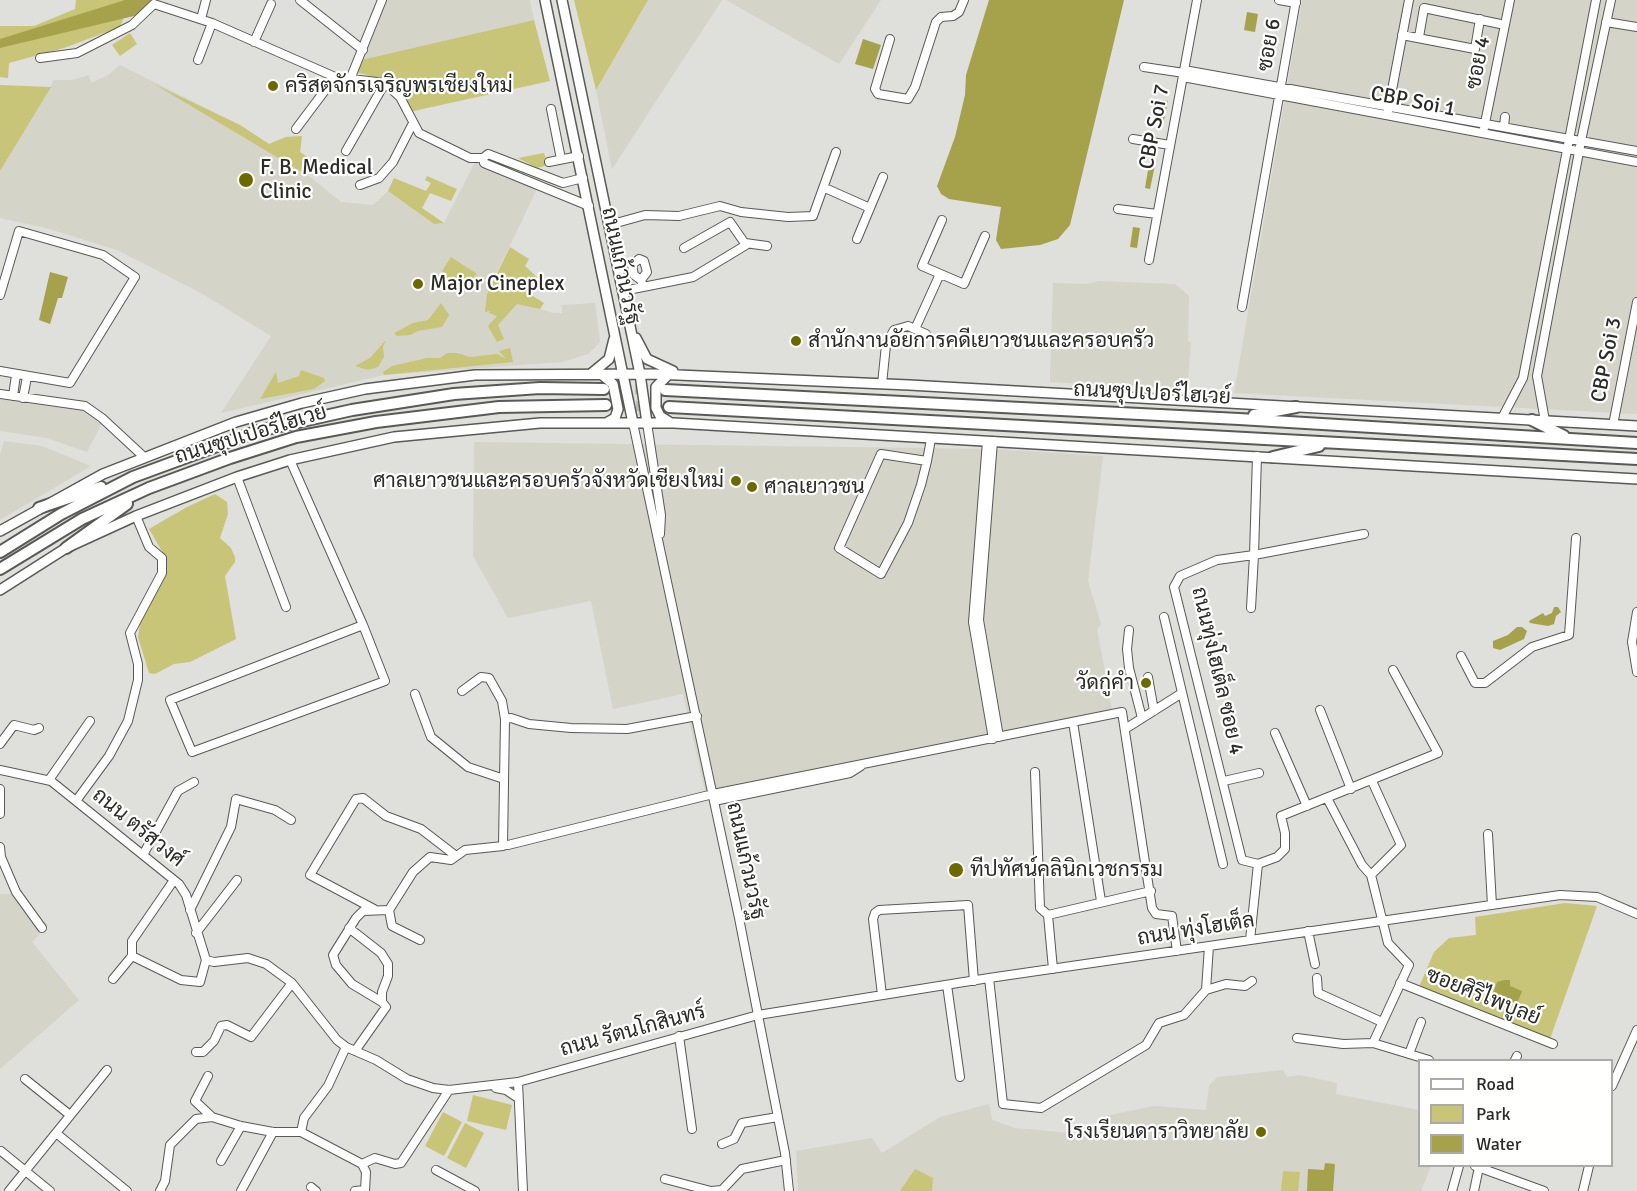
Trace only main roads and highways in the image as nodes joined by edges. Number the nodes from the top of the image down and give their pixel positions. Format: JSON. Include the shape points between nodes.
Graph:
{"nodes":[{"id":1,"x":545,"y":0,"type":"edge"},
{"id":2,"x":562,"y":0,"type":"edge"},
{"id":3,"x":629,"y":322,"type":"junction"},
{"id":4,"x":615,"y":328,"type":"junction"},
{"id":5,"x":596,"y":373,"type":"junction"},
{"id":6,"x":624,"y":374,"type":"junction"},
{"id":7,"x":640,"y":374,"type":"junction"},
{"id":8,"x":669,"y":375,"type":"junction"},
{"id":9,"x":687,"y":375,"type":"junction"},
{"id":10,"x":604,"y":389,"type":"tunnel mouth"},
{"id":11,"x":665,"y":390,"type":"tunnel mouth"},
{"id":12,"x":606,"y":405,"type":"tunnel mouth"},
{"id":13,"x":669,"y":407,"type":"tunnel mouth"},
{"id":14,"x":1296,"y":407,"type":"junction"},
{"id":15,"x":1239,"y":418,"type":"junction"},
{"id":16,"x":1532,"y":420,"type":"junction"},
{"id":17,"x":608,"y":422,"type":"junction"},
{"id":18,"x":633,"y":423,"type":"junction"},
{"id":19,"x":647,"y":423,"type":"junction"},
{"id":20,"x":671,"y":423,"type":"junction"},
{"id":21,"x":1637,"y":426,"type":"edge"},
{"id":22,"x":1569,"y":439,"type":"junction"},
{"id":23,"x":1331,"y":443,"type":"junction"},
{"id":24,"x":1637,"y":443,"type":"edge"},
{"id":25,"x":1273,"y":456,"type":"junction"},
{"id":26,"x":1637,"y":459,"type":"edge"},
{"id":27,"x":133,"y":477,"type":"junction"},
{"id":28,"x":1637,"y":479,"type":"edge"},
{"id":29,"x":149,"y":488,"type":"junction"},
{"id":30,"x":39,"y":508,"type":"junction"},
{"id":31,"x":0,"y":531,"type":"edge"},
{"id":32,"x":66,"y":548,"type":"junction"},
{"id":33,"x":0,"y":552,"type":"edge"},
{"id":34,"x":0,"y":569,"type":"edge"},
{"id":35,"x":0,"y":590,"type":"edge"}],
"edges":[{"from":1,"to":4,"type":"main road","name":"ถนนแก้วนวรัฐ"},
{"from":2,"to":3,"type":"main road","name":"ถนนแก้วนวรัฐ"},
{"from":3,"to":7,"type":"main road","name":"ถนนแก้วนวรัฐ"},
{"from":3,"to":9,"type":"main road","via":[[647,359]]},
{"from":4,"to":5,"type":"main road","via":[[611,354]]},
{"from":4,"to":6,"type":"main road","name":"ถนนแก้วนวรัฐ"},
{"from":5,"to":6,"type":"main road"},
{"from":5,"to":17,"type":"main road","via":[[615,386],[618,409],[615,418]]},
{"from":5,"to":30,"type":"main road","via":[[475,375],[365,389],[236,422],[103,474]]},
{"from":6,"to":7,"type":"main road"},
{"from":6,"to":18,"type":"main road","name":"ถนนแก้วนวรัฐ"},
{"from":7,"to":8,"type":"main road"},
{"from":7,"to":19,"type":"main road","name":"ถนนแก้วนวรัฐ"},
{"from":8,"to":9,"type":"main road"},
{"from":8,"to":20,"type":"main road","via":[[656,387],[656,408]]},
{"from":9,"to":14,"type":"main road"},
{"from":10,"to":27,"type":"highway","name":"ถนนซุปเปอร์ไฮเวย์","via":[[540,388],[454,394],[352,410],[258,431]]},
{"from":11,"to":15,"type":"highway","name":"ถนนซุปเปอร์ไฮเวย์"},
{"from":12,"to":29,"type":"highway","name":"ถนนซุปเปอร์ไฮเวย์","via":[[499,407],[340,428],[263,447]]},
{"from":13,"to":23,"type":"highway","name":"ถนนซุปเปอร์ไฮเวย์"},
{"from":14,"to":15,"type":"highway"},
{"from":14,"to":16,"type":"main road"},
{"from":15,"to":22,"type":"highway","name":"ถนนซุปเปอร์ไฮเวย์"},
{"from":16,"to":21,"type":"main road"},
{"from":16,"to":22,"type":"highway"},
{"from":17,"to":18,"type":"main road"},
{"from":17,"to":32,"type":"main road","via":[[566,421],[448,430],[384,439],[290,460],[136,516]]},
{"from":18,"to":19,"type":"main road"},
{"from":19,"to":20,"type":"main road"},
{"from":20,"to":25,"type":"main road"},
{"from":22,"to":24,"type":"highway","name":"ถนนซุปเปอร์ไฮเวย์"},
{"from":23,"to":25,"type":"highway"},
{"from":23,"to":26,"type":"highway","name":"ถนนซุปเปอร์ไฮเวย์"},
{"from":25,"to":28,"type":"main road"},
{"from":27,"to":30,"type":"highway"},
{"from":27,"to":33,"type":"highway","name":"ถนนซุปเปอร์ไฮเวย์","via":[[61,514]]},
{"from":29,"to":32,"type":"highway"},
{"from":29,"to":34,"type":"highway","name":"ถนนซุปเปอร์ไฮเวย์","via":[[82,519]]},
{"from":30,"to":31,"type":"main road"},
{"from":32,"to":35,"type":"main road"}]}
